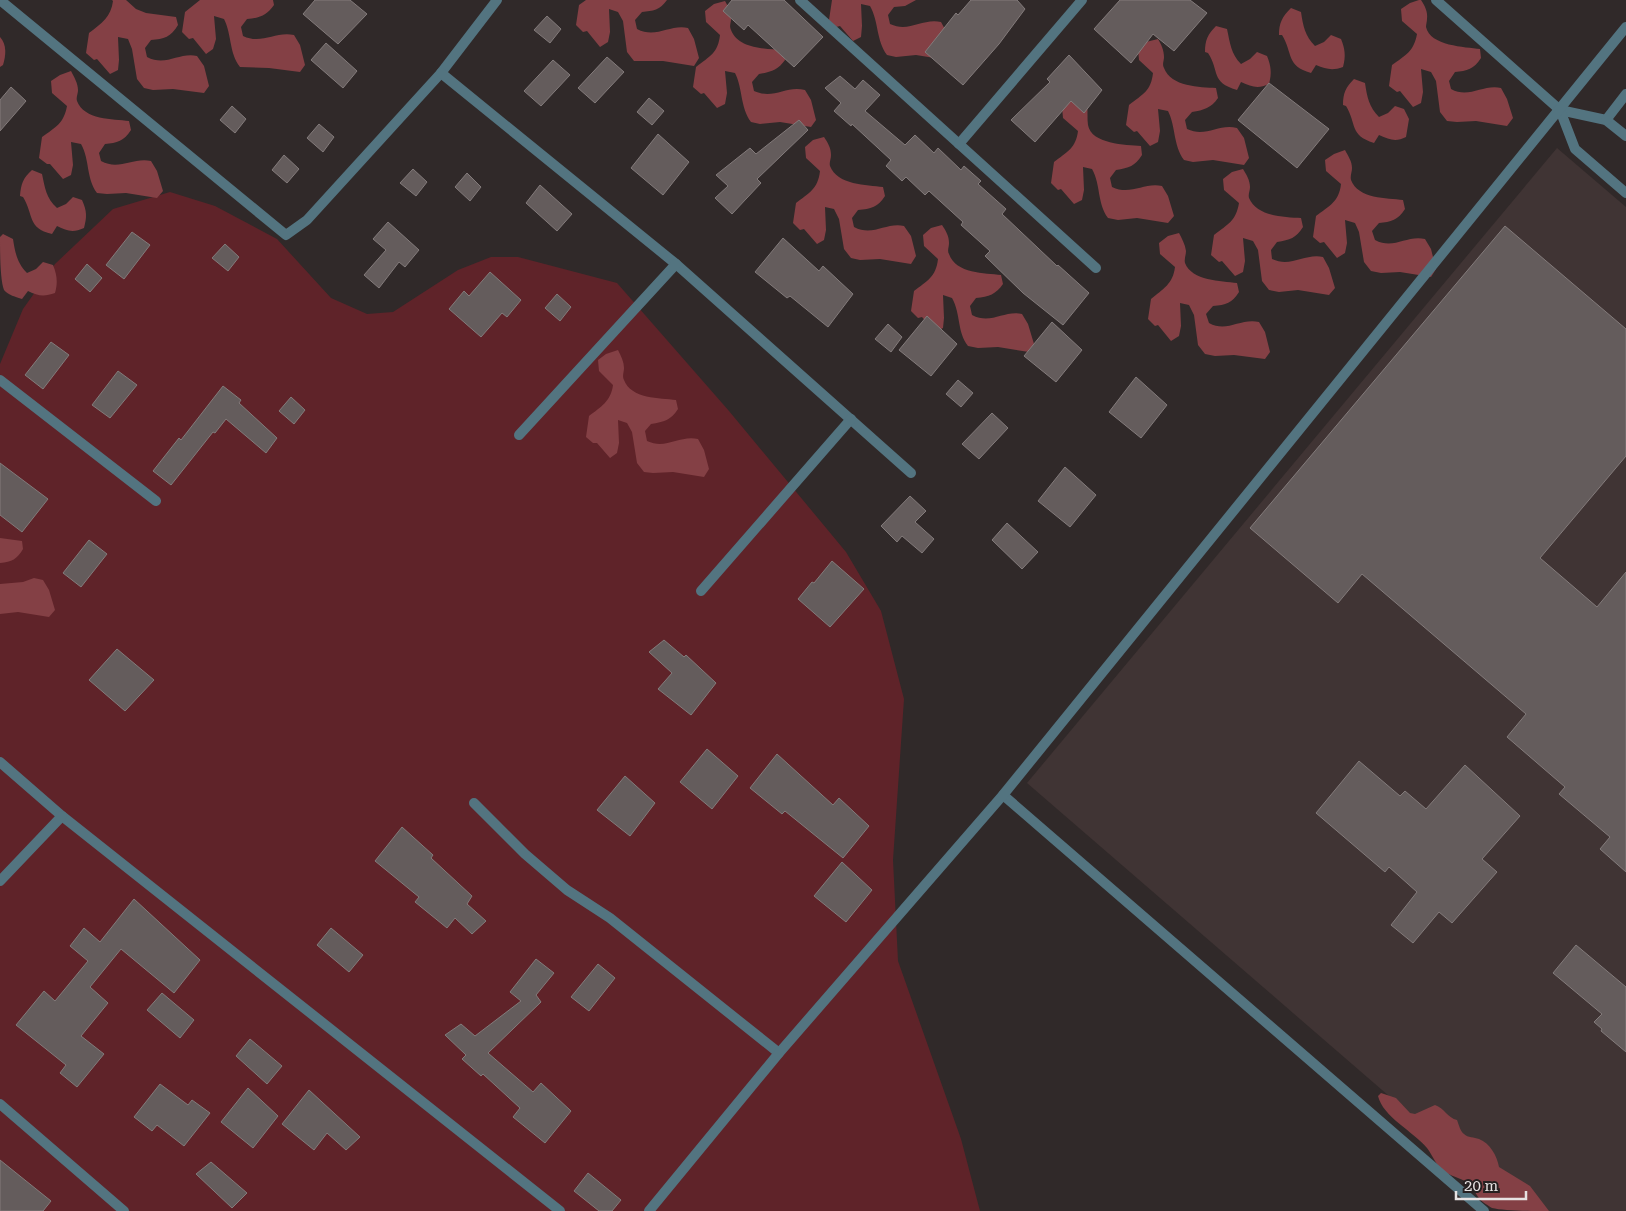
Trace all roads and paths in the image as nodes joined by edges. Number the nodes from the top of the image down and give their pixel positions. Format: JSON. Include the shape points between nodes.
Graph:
{"nodes":[{"id":1,"x":0,"y":0,"type":"edge"},
{"id":2,"x":497,"y":0,"type":"edge"},
{"id":3,"x":800,"y":0,"type":"edge"},
{"id":4,"x":1082,"y":0,"type":"edge"},
{"id":5,"x":1436,"y":0,"type":"edge"},
{"id":6,"x":1626,"y":27,"type":"edge"},
{"id":7,"x":441,"y":73,"type":"junction"},
{"id":8,"x":1626,"y":94,"type":"edge"},
{"id":9,"x":1560,"y":110,"type":"junction"},
{"id":10,"x":1606,"y":120,"type":"junction"},
{"id":11,"x":1626,"y":136,"type":"edge"},
{"id":12,"x":959,"y":144,"type":"junction"},
{"id":13,"x":1626,"y":193,"type":"edge"},
{"id":14,"x":676,"y":264,"type":"junction"},
{"id":15,"x":1096,"y":268,"type":"dead end"},
{"id":16,"x":0,"y":380,"type":"edge"},
{"id":17,"x":851,"y":419,"type":"junction"},
{"id":18,"x":519,"y":435,"type":"dead end"},
{"id":19,"x":911,"y":473,"type":"dead end"},
{"id":20,"x":156,"y":501,"type":"dead end"},
{"id":21,"x":701,"y":591,"type":"dead end"},
{"id":22,"x":0,"y":762,"type":"edge"},
{"id":23,"x":1003,"y":795,"type":"junction"},
{"id":24,"x":474,"y":803,"type":"dead end"},
{"id":25,"x":62,"y":816,"type":"junction"},
{"id":26,"x":0,"y":881,"type":"edge"},
{"id":27,"x":779,"y":1053,"type":"junction"},
{"id":28,"x":0,"y":1104,"type":"edge"},
{"id":29,"x":124,"y":1211,"type":"edge"},
{"id":30,"x":560,"y":1211,"type":"edge"},
{"id":31,"x":649,"y":1211,"type":"edge"},
{"id":32,"x":1484,"y":1211,"type":"edge"}],
"edges":[{"from":1,"to":7,"type":"street","via":[[286,235],[307,220]]},
{"from":2,"to":7,"type":"street"},
{"from":3,"to":12,"type":"street"},
{"from":4,"to":12,"type":"street"},
{"from":5,"to":9,"type":"street"},
{"from":6,"to":9,"type":"street"},
{"from":7,"to":14,"type":"street"},
{"from":8,"to":10,"type":"street"},
{"from":9,"to":10,"type":"street"},
{"from":9,"to":13,"type":"street","via":[[1574,149]]},
{"from":9,"to":23,"type":"street"},
{"from":10,"to":11,"type":"street"},
{"from":12,"to":15,"type":"street"},
{"from":14,"to":17,"type":"street"},
{"from":14,"to":18,"type":"street"},
{"from":16,"to":20,"type":"street"},
{"from":17,"to":19,"type":"street"},
{"from":17,"to":21,"type":"street"},
{"from":22,"to":25,"type":"street"},
{"from":23,"to":27,"type":"street"},
{"from":23,"to":32,"type":"street"},
{"from":24,"to":27,"type":"street","via":[[567,890],[610,918]]},
{"from":25,"to":26,"type":"street"},
{"from":25,"to":30,"type":"street"},
{"from":27,"to":31,"type":"street"},
{"from":28,"to":29,"type":"street"}]}
